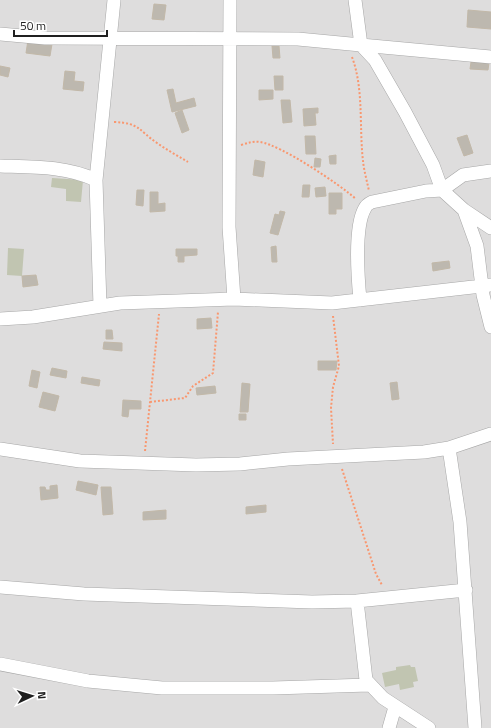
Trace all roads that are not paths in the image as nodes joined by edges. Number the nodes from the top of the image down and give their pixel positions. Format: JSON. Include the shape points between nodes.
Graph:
{"nodes":[{"id":1,"x":114,"y":0,"type":"edge"},
{"id":2,"x":230,"y":0,"type":"edge"},
{"id":3,"x":355,"y":0,"type":"edge"},
{"id":4,"x":0,"y":34,"type":"edge"},
{"id":5,"x":110,"y":38,"type":"junction"},
{"id":6,"x":229,"y":38,"type":"junction"},
{"id":7,"x":361,"y":45,"type":"junction"},
{"id":8,"x":491,"y":57,"type":"edge"},
{"id":9,"x":0,"y":166,"type":"edge"},
{"id":10,"x":491,"y":171,"type":"edge"},
{"id":11,"x":96,"y":180,"type":"junction"},
{"id":12,"x":442,"y":190,"type":"junction"},
{"id":13,"x":464,"y":210,"type":"junction"},
{"id":14,"x":491,"y":228,"type":"edge"},
{"id":15,"x":487,"y":285,"type":"edge"},
{"id":16,"x":234,"y":300,"type":"junction"},
{"id":17,"x":360,"y":300,"type":"junction"},
{"id":18,"x":100,"y":306,"type":"junction"},
{"id":19,"x":0,"y":319,"type":"edge"},
{"id":20,"x":491,"y":327,"type":"edge"},
{"id":21,"x":491,"y":434,"type":"edge"},
{"id":22,"x":449,"y":448,"type":"junction"},
{"id":23,"x":0,"y":449,"type":"edge"},
{"id":24,"x":0,"y":587,"type":"edge"},
{"id":25,"x":466,"y":590,"type":"junction"},
{"id":26,"x":357,"y":601,"type":"junction"},
{"id":27,"x":0,"y":664,"type":"edge"},
{"id":28,"x":369,"y":685,"type":"junction"},
{"id":29,"x":395,"y":707,"type":"junction"},
{"id":30,"x":389,"y":728,"type":"edge"},
{"id":31,"x":429,"y":728,"type":"edge"},
{"id":32,"x":475,"y":728,"type":"edge"}],
"edges":[{"from":1,"to":5,"type":"street"},
{"from":2,"to":6,"type":"street"},
{"from":3,"to":7,"type":"street"},
{"from":4,"to":5,"type":"street","via":[[45,38]]},
{"from":5,"to":6,"type":"street"},
{"from":5,"to":11,"type":"street"},
{"from":6,"to":7,"type":"street","via":[[298,39]]},
{"from":6,"to":16,"type":"street","via":[[229,227]]},
{"from":7,"to":8,"type":"street"},
{"from":7,"to":12,"type":"street","via":[[375,60],[401,105],[433,166]]},
{"from":9,"to":11,"type":"street","via":[[63,170],[80,173]]},
{"from":10,"to":12,"type":"street","via":[[463,175]]},
{"from":11,"to":18,"type":"street"},
{"from":12,"to":13,"type":"street"},
{"from":12,"to":17,"type":"street","via":[[426,191],[369,204],[361,220],[358,244]]},
{"from":13,"to":14,"type":"street"},
{"from":13,"to":15,"type":"street"},
{"from":15,"to":17,"type":"street"},
{"from":15,"to":20,"type":"street","via":[[486,310]]},
{"from":16,"to":17,"type":"street","via":[[332,303]]},
{"from":16,"to":18,"type":"street","via":[[160,301]]},
{"from":18,"to":19,"type":"street","via":[[33,317]]},
{"from":21,"to":22,"type":"street"},
{"from":22,"to":23,"type":"street","via":[[338,458],[196,465],[80,461]]},
{"from":22,"to":25,"type":"street","via":[[460,522]]},
{"from":24,"to":26,"type":"street","via":[[84,594],[312,602]]},
{"from":25,"to":26,"type":"street"},
{"from":25,"to":32,"type":"street"},
{"from":26,"to":28,"type":"street","via":[[364,675]]},
{"from":27,"to":28,"type":"street","via":[[88,681],[162,688]]},
{"from":28,"to":29,"type":"street"},
{"from":29,"to":30,"type":"street"},
{"from":29,"to":31,"type":"street"}]}
